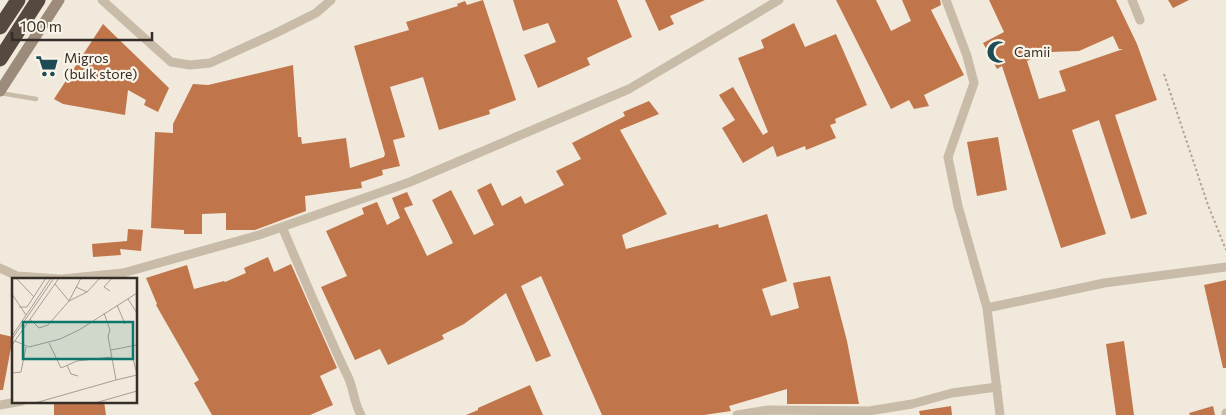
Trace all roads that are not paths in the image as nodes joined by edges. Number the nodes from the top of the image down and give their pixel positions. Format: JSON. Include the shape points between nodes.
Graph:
{"nodes":[{"id":1,"x":18,"y":0,"type":"edge"},
{"id":2,"x":38,"y":0,"type":"edge"},
{"id":3,"x":60,"y":0,"type":"edge"},
{"id":4,"x":102,"y":0,"type":"edge"},
{"id":5,"x":331,"y":0,"type":"edge"},
{"id":6,"x":779,"y":0,"type":"edge"},
{"id":7,"x":946,"y":0,"type":"edge"},
{"id":8,"x":1132,"y":0,"type":"edge"},
{"id":9,"x":1140,"y":20,"type":"dead end"},
{"id":10,"x":0,"y":27,"type":"edge"},
{"id":11,"x":0,"y":59,"type":"edge"},
{"id":12,"x":0,"y":92,"type":"edge"},
{"id":13,"x":36,"y":99,"type":"dead end"},
{"id":14,"x":282,"y":227,"type":"junction"},
{"id":15,"x":1226,"y":266,"type":"edge"},
{"id":16,"x":0,"y":268,"type":"edge"},
{"id":17,"x":33,"y":278,"type":"edge"},
{"id":18,"x":71,"y":278,"type":"edge"},
{"id":19,"x":987,"y":308,"type":"junction"},
{"id":20,"x":997,"y":388,"type":"junction"},
{"id":21,"x":16,"y":402,"type":"edge"},
{"id":22,"x":0,"y":405,"type":"edge"},
{"id":23,"x":361,"y":415,"type":"edge"},
{"id":24,"x":737,"y":415,"type":"edge"},
{"id":25,"x":1000,"y":415,"type":"edge"}],
"edges":[{"from":1,"to":10,"type":"highway"},
{"from":2,"to":11,"type":"highway"},
{"from":3,"to":12,"type":"street"},
{"from":4,"to":5,"type":"street","via":[[171,62],[190,65],[210,63],[276,33],[316,13]]},
{"from":6,"to":14,"type":"street","via":[[629,89],[410,182]]},
{"from":7,"to":19,"type":"street","via":[[974,83],[948,157],[958,206]]},
{"from":8,"to":9,"type":"street"},
{"from":12,"to":13,"type":"lane"},
{"from":14,"to":18,"type":"street","via":[[123,273]]},
{"from":14,"to":23,"type":"street","via":[[350,382],[354,403]]},
{"from":15,"to":19,"type":"street","via":[[1104,283]]},
{"from":16,"to":17,"type":"street","via":[[17,276]]},
{"from":19,"to":20,"type":"street"},
{"from":20,"to":24,"type":"street","via":[[952,393],[869,411],[768,410]]},
{"from":20,"to":25,"type":"street"},
{"from":21,"to":22,"type":"street"}]}
